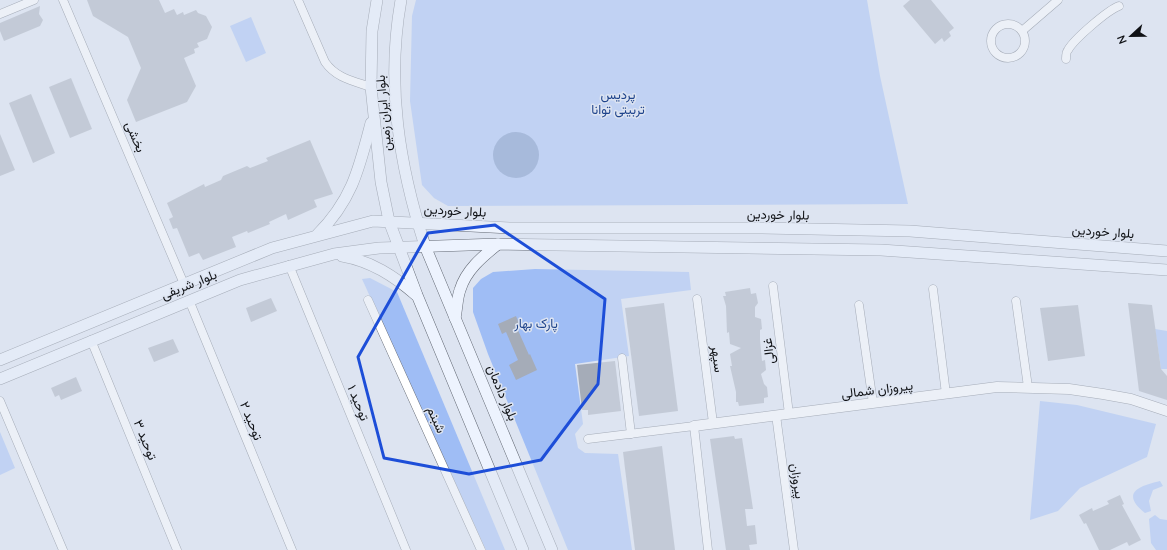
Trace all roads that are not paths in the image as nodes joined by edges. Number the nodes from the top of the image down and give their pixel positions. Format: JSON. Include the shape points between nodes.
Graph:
{"nodes":[{"id":1,"x":34,"y":0,"type":"edge"},
{"id":2,"x":63,"y":0,"type":"edge"},
{"id":3,"x":298,"y":0,"type":"edge"},
{"id":4,"x":377,"y":0,"type":"edge"},
{"id":5,"x":401,"y":0,"type":"edge"},
{"id":6,"x":1058,"y":0,"type":"edge"},
{"id":7,"x":1119,"y":6,"type":"dead end"},
{"id":8,"x":0,"y":14,"type":"edge"},
{"id":9,"x":1022,"y":31,"type":"junction"},
{"id":10,"x":1066,"y":59,"type":"dead end"},
{"id":11,"x":370,"y":87,"type":"junction"},
{"id":12,"x":373,"y":114,"type":"junction"},
{"id":13,"x":389,"y":220,"type":"junction"},
{"id":14,"x":417,"y":223,"type":"junction"},
{"id":15,"x":318,"y":235,"type":"junction"},
{"id":16,"x":498,"y":244,"type":"junction"},
{"id":17,"x":398,"y":246,"type":"junction"},
{"id":18,"x":425,"y":246,"type":"junction"},
{"id":19,"x":1167,"y":250,"type":"edge"},
{"id":20,"x":334,"y":254,"type":"junction"},
{"id":21,"x":289,"y":265,"type":"junction"},
{"id":22,"x":1167,"y":270,"type":"edge"},
{"id":23,"x":184,"y":284,"type":"junction"},
{"id":24,"x":773,"y":286,"type":"dead end"},
{"id":25,"x":934,"y":289,"type":"dead end"},
{"id":26,"x":417,"y":296,"type":"junction"},
{"id":27,"x":697,"y":299,"type":"dead end"},
{"id":28,"x":189,"y":300,"type":"junction"},
{"id":29,"x":368,"y":300,"type":"dead end"},
{"id":30,"x":1016,"y":301,"type":"dead end"},
{"id":31,"x":859,"y":305,"type":"dead end"},
{"id":32,"x":455,"y":318,"type":"junction"},
{"id":33,"x":91,"y":340,"type":"junction"},
{"id":34,"x":22,"y":351,"type":"junction"},
{"id":35,"x":622,"y":358,"type":"dead end"},
{"id":36,"x":0,"y":360,"type":"edge"},
{"id":37,"x":30,"y":366,"type":"junction"},
{"id":38,"x":0,"y":379,"type":"edge"},
{"id":39,"x":1028,"y":387,"type":"junction"},
{"id":40,"x":946,"y":394,"type":"junction"},
{"id":41,"x":0,"y":401,"type":"edge"},
{"id":42,"x":872,"y":403,"type":"junction"},
{"id":43,"x":1167,"y":411,"type":"edge"},
{"id":44,"x":789,"y":414,"type":"junction"},
{"id":45,"x":776,"y":415,"type":"junction"},
{"id":46,"x":713,"y":423,"type":"junction"},
{"id":47,"x":694,"y":426,"type":"junction"},
{"id":48,"x":631,"y":434,"type":"junction"},
{"id":49,"x":588,"y":439,"type":"dead end"},
{"id":50,"x":62,"y":550,"type":"edge"},
{"id":51,"x":178,"y":550,"type":"edge"},
{"id":52,"x":292,"y":550,"type":"edge"},
{"id":53,"x":406,"y":550,"type":"edge"},
{"id":54,"x":481,"y":550,"type":"edge"},
{"id":55,"x":523,"y":550,"type":"edge"},
{"id":56,"x":552,"y":550,"type":"edge"},
{"id":57,"x":708,"y":550,"type":"edge"},
{"id":58,"x":794,"y":550,"type":"edge"}],
"edges":[{"from":1,"to":8,"type":"street"},
{"from":2,"to":23,"type":"street","name":"بخشی"},
{"from":3,"to":11,"type":"street","via":[[325,62],[331,70],[337,75]]},
{"from":4,"to":11,"type":"main road","name":"بلوار ایران زمین","via":[[372,31]]},
{"from":5,"to":14,"type":"main road","name":"بلوار ایران زمین","via":[[395,33],[394,91],[399,144]]},
{"from":6,"to":9,"type":"street"},
{"from":7,"to":10,"type":"street","via":[[1103,15],[1068,49]]},
{"from":9,"to":9,"type":"street","via":[[1013,24],[997,27],[990,42],[994,52],[1004,58],[1016,57],[1024,48]]},
{"from":11,"to":12,"type":"main road","name":"بلوار ایران زمین"},
{"from":12,"to":13,"type":"main road","name":"بلوار ایران زمین","via":[[381,182]]},
{"from":12,"to":15,"type":"main road","via":[[354,183],[334,216]]},
{"from":13,"to":14,"type":"main road","name":"بلوار خوردین"},
{"from":13,"to":15,"type":"main road","name":"بلوار شریفی","via":[[373,221]]},
{"from":13,"to":17,"type":"main road","name":"بلوار ایران زمین"},
{"from":14,"to":18,"type":"main road","name":"بلوار ایران زمین"},
{"from":14,"to":19,"type":"main road","name":"بلوار خوردین","via":[[510,228],[910,231]]},
{"from":15,"to":23,"type":"main road","name":"بلوار شریفی","via":[[272,248]]},
{"from":16,"to":18,"type":"main road"},
{"from":16,"to":22,"type":"main road","via":[[881,250]]},
{"from":16,"to":32,"type":"main road","via":[[474,263],[460,289]]},
{"from":17,"to":18,"type":"main road"},
{"from":17,"to":20,"type":"main road","name":"بلوار شریفی"},
{"from":17,"to":26,"type":"main road"},
{"from":18,"to":32,"type":"main road","name":"بلوار دادمان"},
{"from":20,"to":21,"type":"main road","name":"بلوار شریفی"},
{"from":20,"to":26,"type":"main road","via":[[372,265],[396,278]]},
{"from":21,"to":28,"type":"main road","name":"بلوار شریفی","via":[[240,280]]},
{"from":21,"to":53,"type":"street","name":"توحید ۱"},
{"from":23,"to":34,"type":"main road","name":"بلوار شریفی"},
{"from":24,"to":44,"type":"street","name":"غزالی"},
{"from":25,"to":40,"type":"street"},
{"from":26,"to":55,"type":"main road"},
{"from":27,"to":46,"type":"street","name":"سپهر"},
{"from":28,"to":33,"type":"main road","name":"بلوار شریفی"},
{"from":28,"to":52,"type":"street","name":"توحید ۲"},
{"from":29,"to":54,"type":"street","name":"شبنم"},
{"from":30,"to":39,"type":"street"},
{"from":31,"to":42,"type":"street"},
{"from":32,"to":56,"type":"main road","name":"بلوار دادمان"},
{"from":33,"to":37,"type":"main road","name":"بلوار شریفی"},
{"from":33,"to":51,"type":"street","name":"توحید ۳"},
{"from":34,"to":36,"type":"main road","name":"بلوار شریفی"},
{"from":34,"to":37,"type":"main road"},
{"from":35,"to":48,"type":"street"},
{"from":37,"to":38,"type":"main road","name":"بلوار شریفی"},
{"from":39,"to":40,"type":"street","name":"پیروزان شمالی","via":[[997,387]]},
{"from":39,"to":43,"type":"street","name":"پیروزان شمالی","via":[[1103,394]]},
{"from":40,"to":42,"type":"street","name":"پیروزان شمالی"},
{"from":41,"to":50,"type":"street"},
{"from":42,"to":44,"type":"street","name":"پیروزان شمالی"},
{"from":44,"to":45,"type":"street","name":"پیروزان شمالی"},
{"from":45,"to":46,"type":"street","name":"پیروزان شمالی"},
{"from":45,"to":58,"type":"street","name":"پیروزان"},
{"from":46,"to":47,"type":"street","name":"پیروزان شمالی"},
{"from":47,"to":48,"type":"street","name":"پیروزان شمالی"},
{"from":47,"to":57,"type":"street"},
{"from":48,"to":49,"type":"street","name":"پیروزان شمالی"}]}
